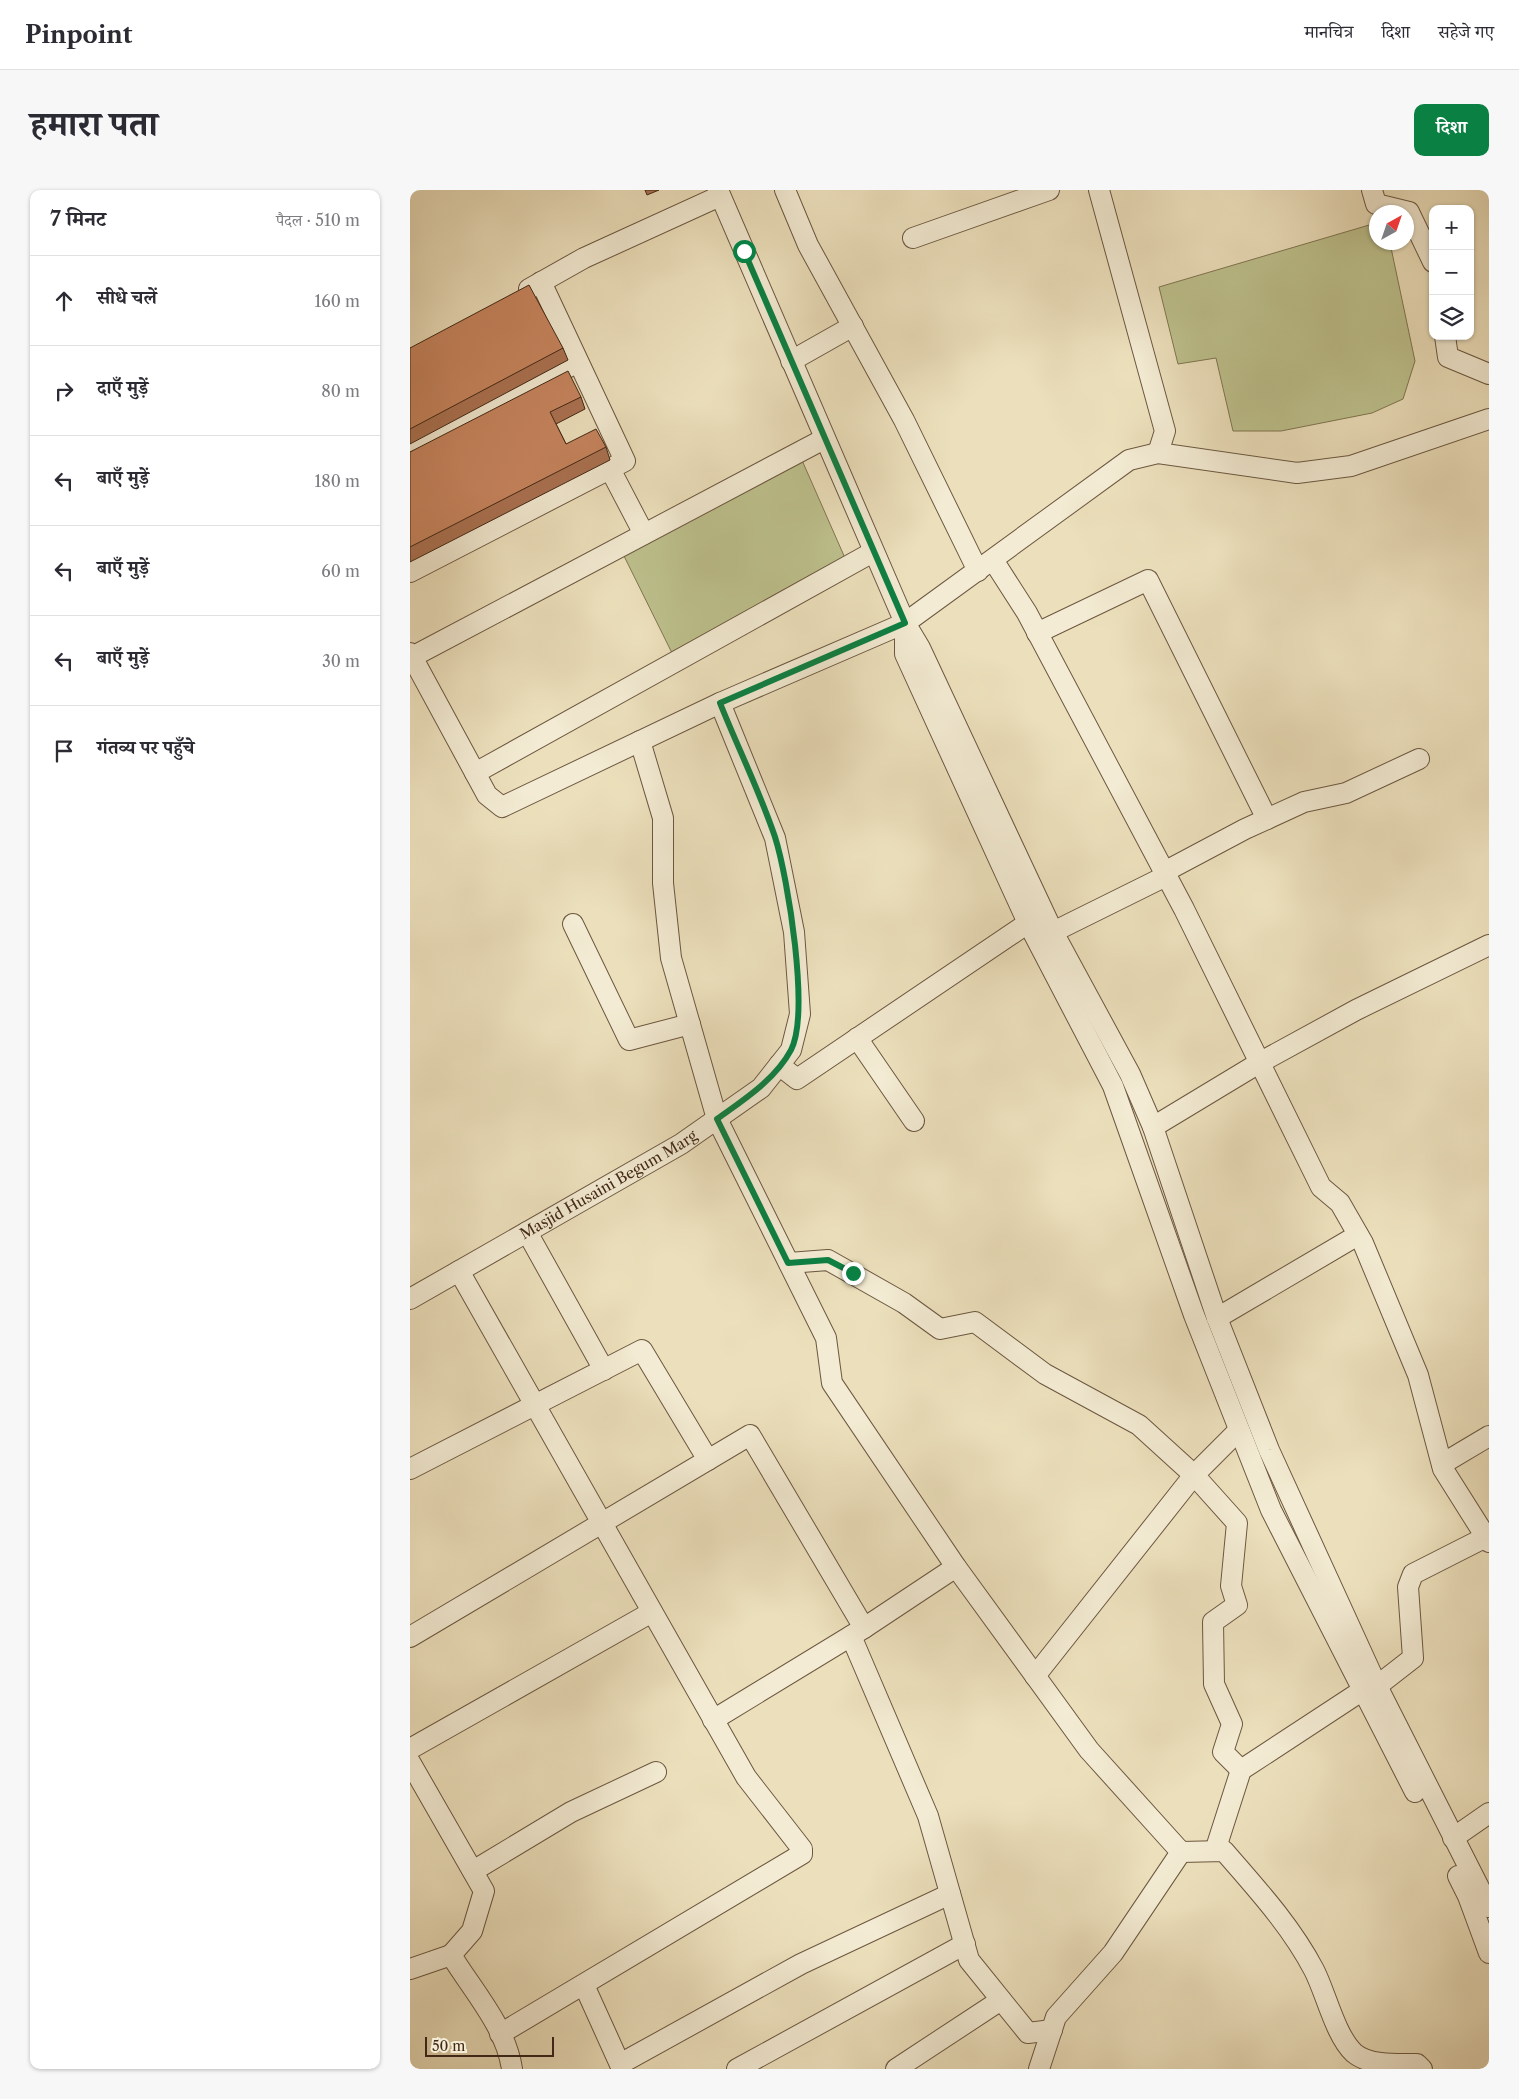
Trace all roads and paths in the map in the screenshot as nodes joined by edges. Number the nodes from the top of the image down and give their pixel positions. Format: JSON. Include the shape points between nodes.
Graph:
{"nodes":[{"id":1,"x":785,"y":190,"type":"edge"},
{"id":2,"x":1049,"y":190,"type":"edge"},
{"id":3,"x":1100,"y":190,"type":"edge"},
{"id":4,"x":1372,"y":190,"type":"edge"},
{"id":5,"x":719,"y":193,"type":"edge"},
{"id":6,"x":912,"y":238,"type":"dead end"},
{"id":7,"x":1429,"y":254,"type":"edge"},
{"id":8,"x":541,"y":282,"type":"junction"},
{"id":9,"x":515,"y":296,"type":"edge"},
{"id":10,"x":853,"y":326,"type":"junction"},
{"id":11,"x":1446,"y":340,"type":"edge"},
{"id":12,"x":791,"y":361,"type":"junction"},
{"id":13,"x":578,"y":362,"type":"junction"},
{"id":14,"x":1489,"y":374,"type":"edge"},
{"id":15,"x":1489,"y":419,"type":"edge"},
{"id":16,"x":824,"y":439,"type":"junction"},
{"id":17,"x":410,"y":451,"type":"edge"},
{"id":18,"x":1158,"y":453,"type":"junction"},
{"id":19,"x":610,"y":469,"type":"junction"},
{"id":20,"x":644,"y":534,"type":"junction"},
{"id":21,"x":873,"y":552,"type":"junction"},
{"id":22,"x":986,"y":566,"type":"junction"},
{"id":23,"x":410,"y":572,"type":"edge"},
{"id":24,"x":905,"y":623,"type":"junction"},
{"id":25,"x":1037,"y":633,"type":"junction"},
{"id":26,"x":411,"y":655,"type":"edge"},
{"id":27,"x":720,"y":703,"type":"junction"},
{"id":28,"x":640,"y":742,"type":"junction"},
{"id":29,"x":1419,"y":759,"type":"dead end"},
{"id":30,"x":475,"y":773,"type":"junction"},
{"id":31,"x":1267,"y":819,"type":"junction"},
{"id":32,"x":1165,"y":874,"type":"junction"},
{"id":33,"x":1028,"y":923,"type":"junction"},
{"id":34,"x":573,"y":924,"type":"dead end"},
{"id":35,"x":1053,"y":932,"type":"junction"},
{"id":36,"x":1489,"y":944,"type":"edge"},
{"id":37,"x":690,"y":1024,"type":"junction"},
{"id":38,"x":857,"y":1038,"type":"junction"},
{"id":39,"x":1259,"y":1063,"type":"junction"},
{"id":40,"x":779,"y":1065,"type":"junction"},
{"id":41,"x":717,"y":1119,"type":"junction"},
{"id":42,"x":914,"y":1121,"type":"dead end"},
{"id":43,"x":1153,"y":1127,"type":"junction"},
{"id":44,"x":528,"y":1232,"type":"junction"},
{"id":45,"x":1358,"y":1235,"type":"junction"},
{"id":46,"x":788,"y":1263,"type":"junction"},
{"id":47,"x":459,"y":1271,"type":"junction"},
{"id":48,"x":410,"y":1299,"type":"edge"},
{"id":49,"x":1217,"y":1318,"type":"junction"},
{"id":50,"x":604,"y":1370,"type":"junction"},
{"id":51,"x":535,"y":1404,"type":"junction"},
{"id":52,"x":1239,"y":1430,"type":"junction"},
{"id":53,"x":1489,"y":1436,"type":"edge"},
{"id":54,"x":708,"y":1460,"type":"junction"},
{"id":55,"x":1442,"y":1464,"type":"junction"},
{"id":56,"x":410,"y":1469,"type":"edge"},
{"id":57,"x":1194,"y":1475,"type":"junction"},
{"id":58,"x":601,"y":1524,"type":"junction"},
{"id":59,"x":1488,"y":1540,"type":"edge"},
{"id":60,"x":956,"y":1568,"type":"junction"},
{"id":61,"x":652,"y":1612,"type":"junction"},
{"id":62,"x":858,"y":1632,"type":"junction"},
{"id":63,"x":410,"y":1637,"type":"edge"},
{"id":64,"x":1035,"y":1676,"type":"junction"},
{"id":65,"x":1370,"y":1688,"type":"junction"},
{"id":66,"x":713,"y":1720,"type":"junction"},
{"id":67,"x":410,"y":1749,"type":"edge"},
{"id":68,"x":410,"y":1762,"type":"edge"},
{"id":69,"x":1241,"y":1770,"type":"junction"},
{"id":70,"x":656,"y":1772,"type":"dead end"},
{"id":71,"x":1489,"y":1813,"type":"edge"},
{"id":72,"x":1453,"y":1838,"type":"junction"},
{"id":73,"x":1215,"y":1851,"type":"junction"},
{"id":74,"x":1181,"y":1852,"type":"junction"},
{"id":75,"x":473,"y":1871,"type":"junction"},
{"id":76,"x":950,"y":1894,"type":"junction"},
{"id":77,"x":1489,"y":1907,"type":"edge"},
{"id":78,"x":965,"y":1944,"type":"junction"},
{"id":79,"x":1489,"y":1953,"type":"edge"},
{"id":80,"x":451,"y":1955,"type":"junction"},
{"id":81,"x":412,"y":1964,"type":"edge"},
{"id":82,"x":584,"y":1985,"type":"junction"},
{"id":83,"x":1001,"y":2000,"type":"junction"},
{"id":84,"x":1052,"y":2030,"type":"junction"},
{"id":85,"x":500,"y":2034,"type":"junction"},
{"id":86,"x":621,"y":2067,"type":"edge"},
{"id":87,"x":512,"y":2069,"type":"edge"},
{"id":88,"x":737,"y":2069,"type":"edge"},
{"id":89,"x":896,"y":2069,"type":"edge"},
{"id":90,"x":1039,"y":2069,"type":"edge"},
{"id":91,"x":1422,"y":2069,"type":"edge"}],
"edges":[{"from":1,"to":10,"type":"street","via":[[808,245]]},
{"from":2,"to":6,"type":"street"},
{"from":3,"to":18,"type":"street","via":[[1165,431]]},
{"from":4,"to":7,"type":"street","via":[[1376,204],[1409,212]]},
{"from":5,"to":8,"type":"street"},
{"from":5,"to":12,"type":"street"},
{"from":8,"to":9,"type":"street"},
{"from":8,"to":13,"type":"street"},
{"from":10,"to":12,"type":"street"},
{"from":10,"to":22,"type":"street"},
{"from":11,"to":14,"type":"street","via":[[1448,357]]},
{"from":12,"to":16,"type":"street"},
{"from":13,"to":17,"type":"street"},
{"from":13,"to":19,"type":"street","via":[[625,461]]},
{"from":15,"to":18,"type":"street","via":[[1350,466],[1297,473]]},
{"from":16,"to":20,"type":"street"},
{"from":16,"to":21,"type":"street"},
{"from":18,"to":22,"type":"street","via":[[1129,460]]},
{"from":19,"to":20,"type":"street"},
{"from":19,"to":23,"type":"street"},
{"from":20,"to":26,"type":"street"},
{"from":21,"to":24,"type":"street"},
{"from":21,"to":30,"type":"street"},
{"from":22,"to":24,"type":"street"},
{"from":22,"to":25,"type":"street"},
{"from":24,"to":27,"type":"street"},
{"from":24,"to":33,"type":"street","via":[[905,654]]},
{"from":24,"to":35,"type":"street","via":[[920,648]]},
{"from":25,"to":31,"type":"street","via":[[1148,580]]},
{"from":25,"to":32,"type":"street"},
{"from":26,"to":30,"type":"street"},
{"from":27,"to":28,"type":"street"},
{"from":27,"to":40,"type":"street","name":"Masjid Husaini Begum Marg","via":[[775,838],[794,932],[800,1014],[791,1050]]},
{"from":28,"to":30,"type":"street","via":[[502,807],[487,795]]},
{"from":28,"to":37,"type":"street","via":[[664,818],[663,883],[671,958]]},
{"from":29,"to":31,"type":"street","via":[[1346,794],[1304,802]]},
{"from":31,"to":32,"type":"street"},
{"from":32,"to":35,"type":"street"},
{"from":32,"to":39,"type":"street"},
{"from":33,"to":38,"type":"street"},
{"from":33,"to":52,"type":"street","via":[[1113,1086],[1194,1315]]},
{"from":34,"to":37,"type":"street","via":[[629,1040]]},
{"from":35,"to":43,"type":"street","via":[[1130,1074]]},
{"from":36,"to":39,"type":"street"},
{"from":37,"to":41,"type":"street"},
{"from":38,"to":40,"type":"street","via":[[797,1079]]},
{"from":38,"to":42,"type":"street"},
{"from":39,"to":43,"type":"street"},
{"from":39,"to":45,"type":"street","via":[[1321,1187],[1340,1203]]},
{"from":40,"to":41,"type":"street","name":"Masjid Husaini Begum Marg","via":[[761,1088]]},
{"from":41,"to":44,"type":"street","name":"Masjid Husaini Begum Marg","via":[[681,1144]]},
{"from":41,"to":46,"type":"street"},
{"from":43,"to":49,"type":"street"},
{"from":44,"to":47,"type":"street","name":"Masjid Husaini Begum Marg"},
{"from":44,"to":50,"type":"street"},
{"from":45,"to":49,"type":"street"},
{"from":45,"to":55,"type":"street","via":[[1418,1375]]},
{"from":46,"to":57,"type":"street","via":[[828,1260],[904,1303],[940,1329],[975,1322],[1045,1374],[1139,1425]]},
{"from":46,"to":60,"type":"street","via":[[826,1338],[832,1383]]},
{"from":47,"to":48,"type":"street","name":"Masjid Husaini Begum Marg"},
{"from":47,"to":51,"type":"street"},
{"from":49,"to":65,"type":"street"},
{"from":50,"to":51,"type":"street"},
{"from":50,"to":54,"type":"street","via":[[642,1350]]},
{"from":51,"to":56,"type":"street"},
{"from":51,"to":58,"type":"street"},
{"from":52,"to":57,"type":"street"},
{"from":52,"to":65,"type":"street","via":[[1271,1510]]},
{"from":53,"to":55,"type":"street"},
{"from":54,"to":58,"type":"street"},
{"from":54,"to":62,"type":"street","via":[[750,1435]]},
{"from":55,"to":59,"type":"street"},
{"from":57,"to":64,"type":"street"},
{"from":57,"to":69,"type":"street","via":[[1236,1523],[1231,1586],[1237,1605],[1213,1622],[1213,1653],[1214,1684],[1232,1724],[1223,1752]]},
{"from":58,"to":61,"type":"street"},
{"from":58,"to":63,"type":"street"},
{"from":59,"to":65,"type":"street","via":[[1413,1574],[1408,1587],[1413,1658]]},
{"from":60,"to":62,"type":"street"},
{"from":60,"to":64,"type":"street"},
{"from":61,"to":66,"type":"street"},
{"from":61,"to":67,"type":"street"},
{"from":62,"to":66,"type":"street"},
{"from":62,"to":76,"type":"street","via":[[928,1816]]},
{"from":64,"to":74,"type":"street","via":[[1089,1750]]},
{"from":65,"to":69,"type":"street"},
{"from":65,"to":72,"type":"street"},
{"from":65,"to":79,"type":"street","via":[[1468,1896]]},
{"from":66,"to":82,"type":"street","via":[[746,1777],[802,1849],[802,1854]]},
{"from":68,"to":75,"type":"street"},
{"from":69,"to":73,"type":"street"},
{"from":70,"to":75,"type":"street","via":[[571,1812]]},
{"from":71,"to":72,"type":"street"},
{"from":72,"to":77,"type":"street"},
{"from":73,"to":74,"type":"street"},
{"from":73,"to":91,"type":"street","via":[[1224,1851],[1275,1909],[1314,1970],[1338,2027],[1354,2053],[1380,2064],[1417,2064]]},
{"from":74,"to":84,"type":"street","via":[[1113,1953],[1056,2017]]},
{"from":75,"to":80,"type":"street","via":[[484,1891],[472,1932]]},
{"from":76,"to":78,"type":"street"},
{"from":76,"to":86,"type":"street","via":[[801,1964]]},
{"from":78,"to":83,"type":"street","via":[[969,1960]]},
{"from":78,"to":88,"type":"street"},
{"from":80,"to":81,"type":"street"},
{"from":80,"to":85,"type":"street"},
{"from":82,"to":85,"type":"street"},
{"from":82,"to":86,"type":"street"},
{"from":83,"to":84,"type":"street","via":[[1028,2033]]},
{"from":83,"to":89,"type":"street"},
{"from":84,"to":90,"type":"street"},
{"from":85,"to":87,"type":"street","via":[[510,2055]]}]}
